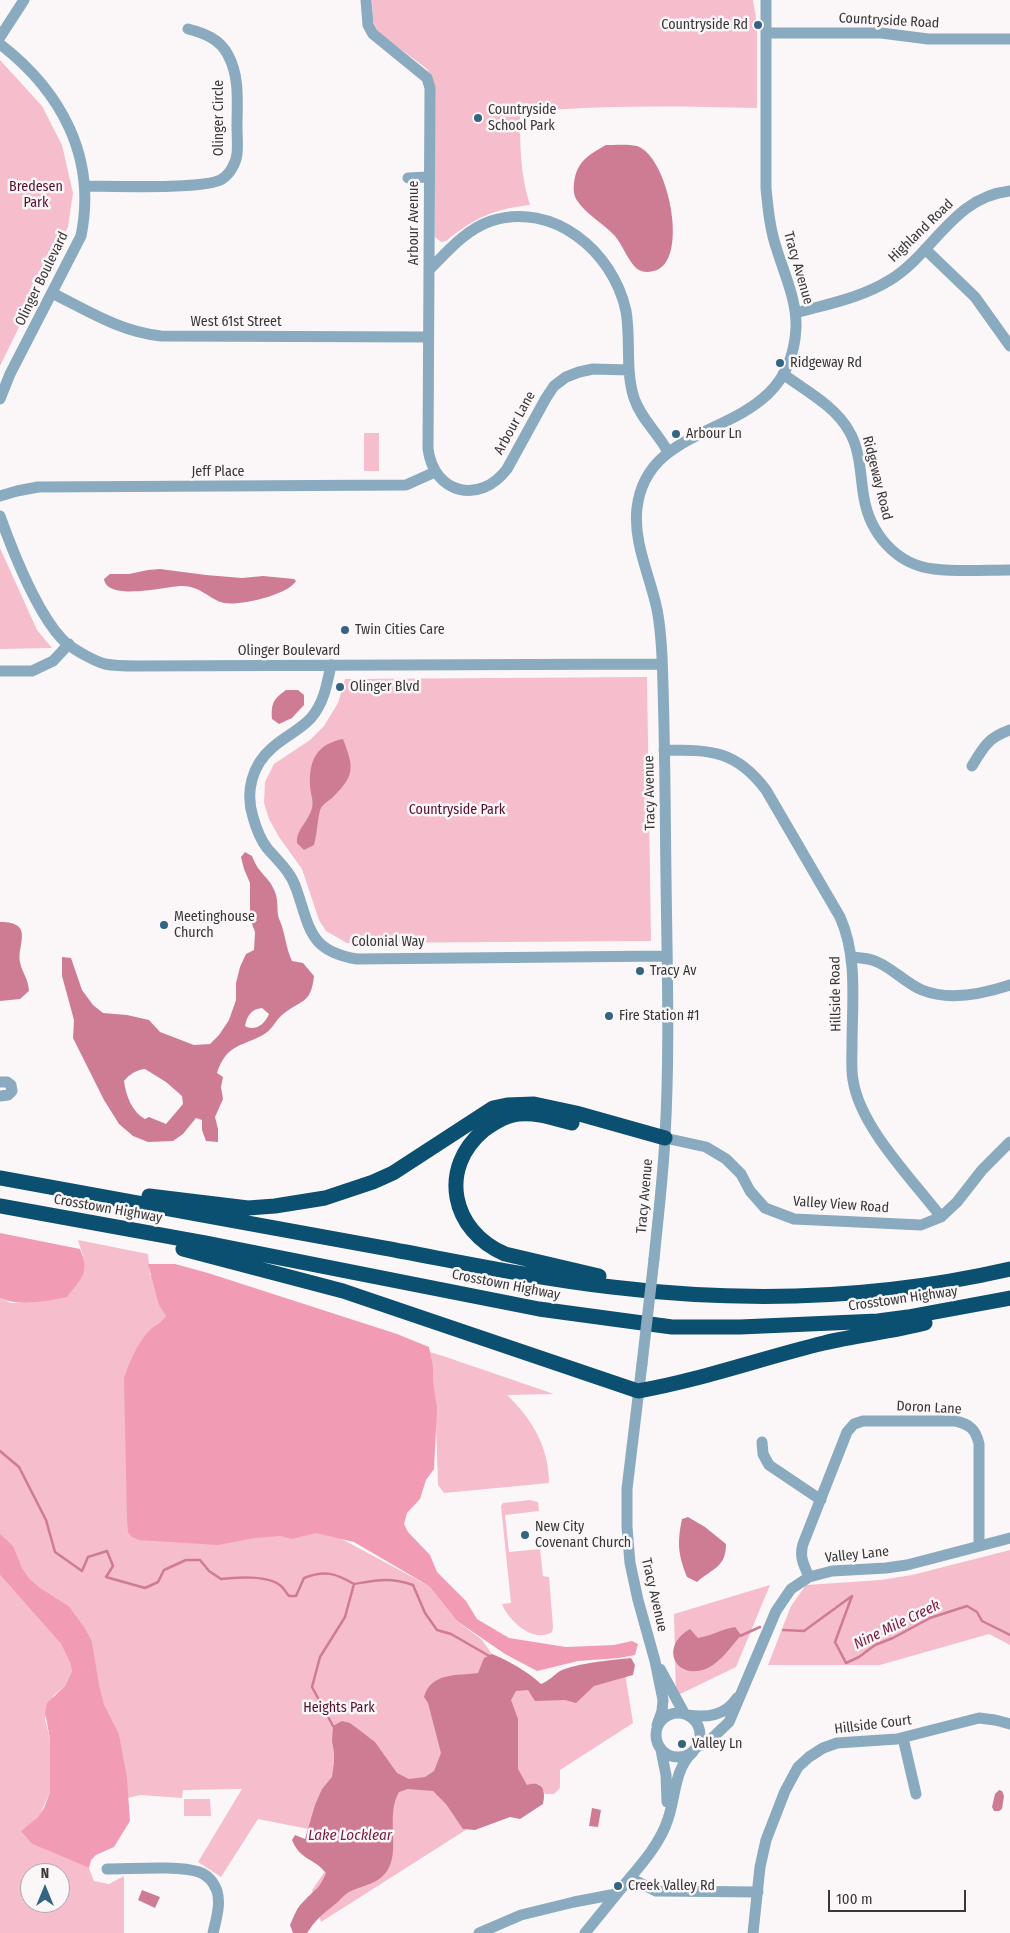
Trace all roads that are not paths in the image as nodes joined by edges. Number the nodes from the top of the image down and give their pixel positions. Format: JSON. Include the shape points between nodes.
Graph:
{"nodes":[{"id":1,"x":24,"y":0,"type":"edge"},
{"id":2,"x":366,"y":0,"type":"edge"},
{"id":3,"x":766,"y":0,"type":"edge"},
{"id":4,"x":188,"y":29,"type":"dead end"},
{"id":5,"x":767,"y":33,"type":"junction"},
{"id":6,"x":0,"y":37,"type":"edge"},
{"id":7,"x":1010,"y":39,"type":"edge"},
{"id":8,"x":0,"y":44,"type":"edge"},
{"id":9,"x":428,"y":177,"type":"junction"},
{"id":10,"x":408,"y":178,"type":"dead end"},
{"id":11,"x":85,"y":186,"type":"junction"},
{"id":12,"x":1010,"y":191,"type":"edge"},
{"id":13,"x":925,"y":250,"type":"junction"},
{"id":14,"x":429,"y":270,"type":"junction"},
{"id":15,"x":52,"y":293,"type":"junction"},
{"id":16,"x":796,"y":313,"type":"junction"},
{"id":17,"x":428,"y":337,"type":"junction"},
{"id":18,"x":1010,"y":346,"type":"edge"},
{"id":19,"x":629,"y":370,"type":"junction"},
{"id":20,"x":784,"y":374,"type":"junction"},
{"id":21,"x":0,"y":399,"type":"edge"},
{"id":22,"x":668,"y":452,"type":"junction"},
{"id":23,"x":435,"y":472,"type":"junction"},
{"id":24,"x":0,"y":496,"type":"edge"},
{"id":25,"x":0,"y":516,"type":"edge"},
{"id":26,"x":1010,"y":570,"type":"edge"},
{"id":27,"x":69,"y":644,"type":"junction"},
{"id":28,"x":662,"y":664,"type":"junction"},
{"id":29,"x":331,"y":665,"type":"junction"},
{"id":30,"x":0,"y":671,"type":"edge"},
{"id":31,"x":1010,"y":730,"type":"edge"},
{"id":32,"x":664,"y":750,"type":"junction"},
{"id":33,"x":972,"y":766,"type":"dead end"},
{"id":34,"x":667,"y":956,"type":"junction"},
{"id":35,"x":852,"y":957,"type":"junction"},
{"id":36,"x":1010,"y":985,"type":"edge"},
{"id":37,"x":0,"y":1082,"type":"edge"},
{"id":38,"x":0,"y":1096,"type":"edge"},
{"id":39,"x":665,"y":1138,"type":"junction"},
{"id":40,"x":1010,"y":1142,"type":"edge"},
{"id":41,"x":0,"y":1178,"type":"edge"},
{"id":42,"x":26,"y":1183,"type":"junction"},
{"id":43,"x":0,"y":1206,"type":"edge"},
{"id":44,"x":941,"y":1217,"type":"junction"},
{"id":45,"x":95,"y":1223,"type":"junction"},
{"id":46,"x":1010,"y":1269,"type":"edge"},
{"id":47,"x":742,"y":1296,"type":"junction"},
{"id":48,"x":1010,"y":1299,"type":"edge"},
{"id":49,"x":638,"y":1391,"type":"junction"},
{"id":50,"x":762,"y":1442,"type":"dead end"},
{"id":51,"x":821,"y":1500,"type":"junction"},
{"id":52,"x":1010,"y":1538,"type":"edge"},
{"id":53,"x":979,"y":1546,"type":"junction"},
{"id":54,"x":809,"y":1577,"type":"junction"},
{"id":55,"x":655,"y":1661,"type":"junction"},
{"id":56,"x":743,"y":1691,"type":"junction"},
{"id":57,"x":685,"y":1714,"type":"junction"},
{"id":58,"x":1010,"y":1724,"type":"edge"},
{"id":59,"x":657,"y":1725,"type":"junction"},
{"id":60,"x":903,"y":1738,"type":"junction"},
{"id":61,"x":660,"y":1750,"type":"junction"},
{"id":62,"x":695,"y":1750,"type":"junction"},
{"id":63,"x":916,"y":1794,"type":"dead end"},
{"id":64,"x":668,"y":1819,"type":"junction"},
{"id":65,"x":107,"y":1869,"type":"dead end"},
{"id":66,"x":630,"y":1878,"type":"junction"},
{"id":67,"x":758,"y":1892,"type":"junction"},
{"id":68,"x":616,"y":1894,"type":"junction"},
{"id":69,"x":213,"y":1933,"type":"edge"},
{"id":70,"x":479,"y":1933,"type":"edge"},
{"id":71,"x":585,"y":1933,"type":"edge"},
{"id":72,"x":753,"y":1933,"type":"edge"}],
"edges":[{"from":1,"to":6,"type":"street"},
{"from":2,"to":9,"type":"street","name":"Arbour Avenue","via":[[368,25],[373,34],[427,78],[430,88]]},
{"from":3,"to":5,"type":"street","name":"Tracy Avenue"},
{"from":4,"to":11,"type":"street","name":"Olinger Circle","via":[[211,37],[220,44],[234,67],[237,154],[229,172],[222,179],[203,185]]},
{"from":5,"to":7,"type":"street","name":"Countryside Road","via":[[881,33],[928,39]]},
{"from":5,"to":16,"type":"street","name":"Tracy Avenue","via":[[768,209],[771,231]]},
{"from":8,"to":11,"type":"street","name":"Olinger Boulevard","via":[[22,61],[56,102],[77,150]]},
{"from":9,"to":10,"type":"street"},
{"from":9,"to":14,"type":"street","name":"Arbour Avenue"},
{"from":11,"to":15,"type":"street","name":"Olinger Boulevard","via":[[81,236]]},
{"from":12,"to":13,"type":"street","name":"Highland Road","via":[[974,202],[960,212]]},
{"from":13,"to":16,"type":"street","name":"Highland Road","via":[[897,275],[871,290]]},
{"from":13,"to":18,"type":"street","via":[[975,297]]},
{"from":14,"to":17,"type":"street","name":"Arbour Avenue"},
{"from":14,"to":19,"type":"street","via":[[458,241],[490,222],[508,217],[527,217],[563,227],[581,239],[610,271],[626,311]]},
{"from":15,"to":17,"type":"street","name":"West 61st Street","via":[[112,324],[145,335]]},
{"from":15,"to":21,"type":"street","name":"Olinger Boulevard"},
{"from":16,"to":20,"type":"street","name":"Tracy Avenue","via":[[793,348]]},
{"from":17,"to":23,"type":"street","name":"Arbour Avenue","via":[[428,449]]},
{"from":19,"to":22,"type":"street","via":[[641,414]]},
{"from":19,"to":23,"type":"street","name":"Arbour Lane","via":[[593,369],[566,377],[554,386],[507,469],[489,486],[478,490],[460,489],[443,482]]},
{"from":20,"to":22,"type":"street","name":"Tracy Avenue","via":[[766,397],[752,408],[693,436]]},
{"from":20,"to":26,"type":"street","name":"Ridgeway Road","via":[[829,408],[850,432],[856,447],[868,516],[886,545],[900,556],[932,569]]},
{"from":22,"to":28,"type":"street","name":"Tracy Avenue","via":[[650,472],[642,489],[636,525],[656,606]]},
{"from":23,"to":24,"type":"street","name":"Jeff Place","via":[[406,485],[391,486],[38,487]]},
{"from":25,"to":27,"type":"street","name":"Olinger Boulevard","via":[[36,599],[51,625]]},
{"from":27,"to":29,"type":"street","name":"Olinger Boulevard","via":[[105,664]]},
{"from":27,"to":30,"type":"street","via":[[53,661],[32,671]]},
{"from":28,"to":29,"type":"street","name":"Olinger Boulevard"},
{"from":28,"to":32,"type":"street","name":"Tracy Avenue"},
{"from":29,"to":34,"type":"street","name":"Colonial Way","via":[[318,708],[310,719],[262,758],[254,770],[249,797],[258,831],[266,846],[288,871],[309,930],[318,942],[330,951],[357,959]]},
{"from":31,"to":33,"type":"street","via":[[985,743]]},
{"from":32,"to":34,"type":"street","name":"Tracy Avenue"},
{"from":32,"to":35,"type":"street","name":"Hillside Road","via":[[712,751],[744,765],[756,777],[840,917]]},
{"from":34,"to":39,"type":"street","name":"Tracy Avenue"},
{"from":35,"to":36,"type":"street","via":[[873,960],[922,990],[944,994],[990,992]]},
{"from":35,"to":44,"type":"street","name":"Hillside Road","via":[[852,1079],[857,1100],[878,1138]]},
{"from":37,"to":38,"type":"street","via":[[7,1082],[12,1091]]},
{"from":39,"to":42,"type":"highway","via":[[534,1104],[507,1105],[492,1108],[380,1179],[325,1198],[248,1208]]},
{"from":39,"to":44,"type":"street","name":"Valley View Road","via":[[706,1147],[726,1159],[765,1208],[794,1219],[921,1225]]},
{"from":39,"to":47,"type":"highway","via":[[637,1137],[528,1114],[507,1117],[496,1121],[476,1137],[458,1165],[456,1182],[460,1211],[481,1241],[505,1254],[591,1275]]},
{"from":39,"to":49,"type":"street","name":"Tracy Avenue","bridge":true},
{"from":40,"to":44,"type":"street","name":"Valley View Road"},
{"from":41,"to":42,"type":"highway","name":"Crosstown Highway"},
{"from":42,"to":47,"type":"highway","name":"Crosstown Highway","via":[[571,1282],[663,1293]]},
{"from":43,"to":45,"type":"highway","name":"Crosstown Highway"},
{"from":45,"to":48,"type":"highway","name":"Crosstown Highway","via":[[539,1309],[672,1326],[740,1328],[878,1321]]},
{"from":45,"to":49,"type":"highway","via":[[343,1291]]},
{"from":46,"to":47,"type":"highway","name":"Crosstown Highway","via":[[886,1290]]},
{"from":48,"to":49,"type":"highway","via":[[898,1330],[824,1343]]},
{"from":49,"to":55,"type":"street","name":"Tracy Avenue","via":[[627,1489],[627,1527],[630,1563]]},
{"from":50,"to":51,"type":"street","via":[[762,1454],[769,1465]]},
{"from":51,"to":53,"type":"street","name":"Doron Lane","via":[[847,1432],[854,1424],[863,1421],[964,1423],[972,1428],[979,1444]]},
{"from":51,"to":54,"type":"street","via":[[800,1553]]},
{"from":52,"to":53,"type":"street","name":"Valley Lane"},
{"from":53,"to":54,"type":"street","name":"Valley Lane","via":[[907,1565],[832,1571]]},
{"from":54,"to":56,"type":"street","name":"Valley Lane","via":[[791,1589],[776,1611]]},
{"from":55,"to":57,"type":"street","name":"Tracy Avenue"},
{"from":55,"to":59,"type":"street","name":"Tracy Avenue","via":[[663,1701]]},
{"from":56,"to":57,"type":"street","name":"Valley Lane","via":[[722,1712],[701,1717]]},
{"from":56,"to":62,"type":"street","name":"Valley Lane","via":[[729,1722]]},
{"from":57,"to":59,"type":"street","via":[[667,1715]]},
{"from":57,"to":62,"type":"street","via":[[693,1718],[700,1731]]},
{"from":58,"to":60,"type":"street","name":"Hillside Court","via":[[979,1718]]},
{"from":59,"to":61,"type":"street","via":[[655,1738]]},
{"from":60,"to":63,"type":"street"},
{"from":60,"to":67,"type":"street","name":"Hillside Court","via":[[838,1743],[822,1748],[798,1768],[766,1840]]},
{"from":61,"to":62,"type":"street","via":[[680,1758]]},
{"from":61,"to":64,"type":"street","via":[[666,1775]]},
{"from":62,"to":64,"type":"street","via":[[681,1767]]},
{"from":64,"to":66,"type":"street","via":[[659,1839]]},
{"from":65,"to":69,"type":"street","via":[[183,1869],[201,1873],[213,1883],[218,1893]]},
{"from":66,"to":67,"type":"street","via":[[656,1891]]},
{"from":66,"to":68,"type":"street"},
{"from":67,"to":72,"type":"street","name":"Hillside Court"},
{"from":68,"to":70,"type":"street","via":[[521,1914]]},
{"from":68,"to":71,"type":"street"}]}
